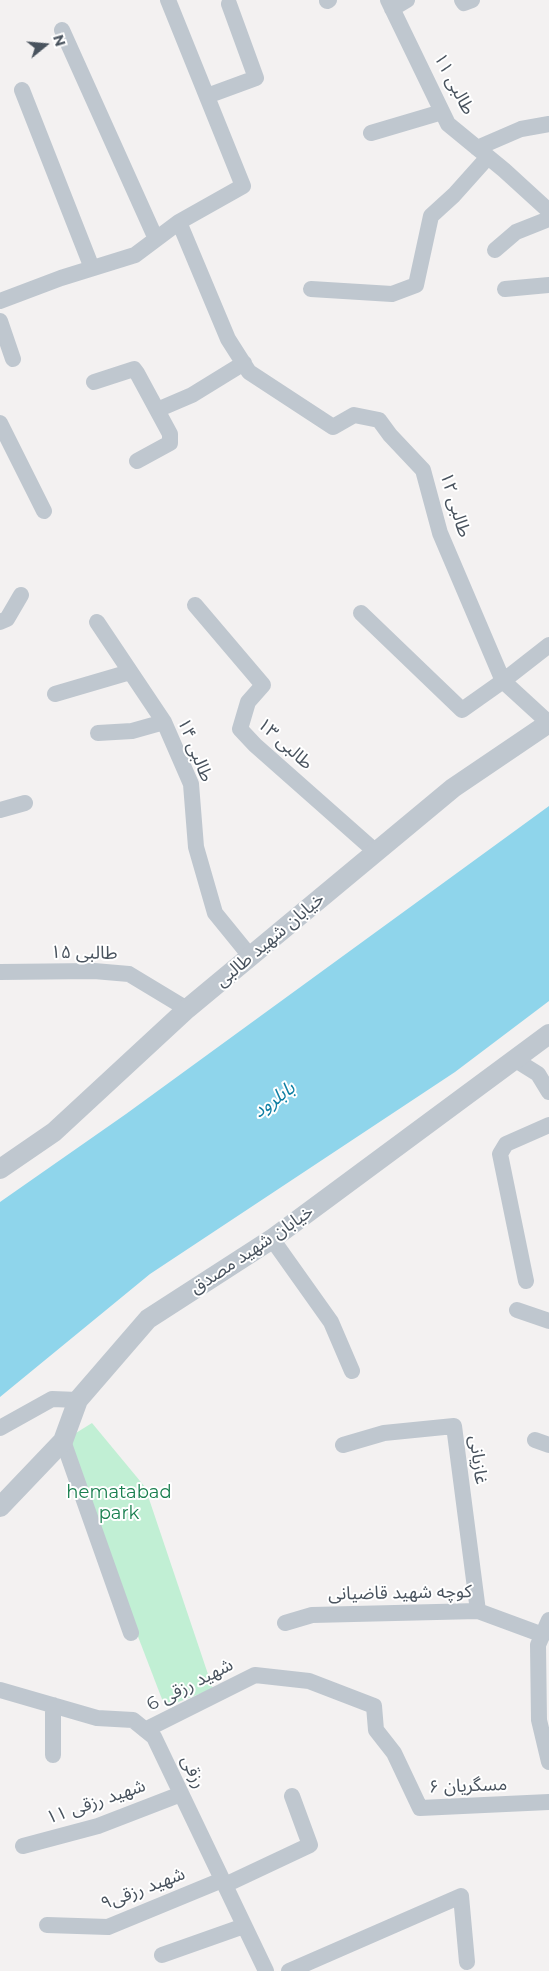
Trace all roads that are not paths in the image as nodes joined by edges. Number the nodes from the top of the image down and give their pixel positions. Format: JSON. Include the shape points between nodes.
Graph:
{"nodes":[{"id":1,"x":168,"y":0,"type":"edge"},
{"id":2,"x":407,"y":0,"type":"edge"},
{"id":3,"x":462,"y":0,"type":"edge"},
{"id":4,"x":472,"y":0,"type":"edge"},
{"id":5,"x":229,"y":4,"type":"dead end"},
{"id":6,"x":390,"y":5,"type":"edge"},
{"id":7,"x":62,"y":30,"type":"dead end"},
{"id":8,"x":22,"y":90,"type":"dead end"},
{"id":9,"x":207,"y":96,"type":"junction"},
{"id":10,"x":442,"y":112,"type":"junction"},
{"id":11,"x":549,"y":124,"type":"edge"},
{"id":12,"x":371,"y":133,"type":"dead end"},
{"id":13,"x":483,"y":153,"type":"junction"},
{"id":14,"x":549,"y":211,"type":"edge"},
{"id":15,"x":549,"y":219,"type":"edge"},
{"id":16,"x":179,"y":222,"type":"junction"},
{"id":17,"x":156,"y":239,"type":"junction"},
{"id":18,"x":495,"y":250,"type":"dead end"},
{"id":19,"x":92,"y":268,"type":"junction"},
{"id":20,"x":549,"y":285,"type":"edge"},
{"id":21,"x":505,"y":289,"type":"dead end"},
{"id":22,"x":311,"y":290,"type":"dead end"},
{"id":23,"x":0,"y":301,"type":"edge"},
{"id":24,"x":0,"y":321,"type":"edge"},
{"id":25,"x":13,"y":360,"type":"dead end"},
{"id":26,"x":244,"y":364,"type":"junction"},
{"id":27,"x":94,"y":382,"type":"dead end"},
{"id":28,"x":158,"y":410,"type":"junction"},
{"id":29,"x":0,"y":423,"type":"edge"},
{"id":30,"x":136,"y":461,"type":"dead end"},
{"id":31,"x":44,"y":511,"type":"dead end"},
{"id":32,"x":21,"y":595,"type":"dead end"},
{"id":33,"x":195,"y":605,"type":"dead end"},
{"id":34,"x":361,"y":613,"type":"dead end"},
{"id":35,"x":0,"y":622,"type":"edge"},
{"id":36,"x":97,"y":622,"type":"dead end"},
{"id":37,"x":549,"y":645,"type":"edge"},
{"id":38,"x":130,"y":672,"type":"junction"},
{"id":39,"x":503,"y":681,"type":"junction"},
{"id":40,"x":55,"y":694,"type":"dead end"},
{"id":41,"x":164,"y":722,"type":"junction"},
{"id":42,"x":549,"y":723,"type":"edge"},
{"id":43,"x":98,"y":733,"type":"dead end"},
{"id":44,"x":25,"y":803,"type":"dead end"},
{"id":45,"x":0,"y":810,"type":"edge"},
{"id":46,"x":376,"y":852,"type":"junction"},
{"id":47,"x":250,"y":956,"type":"junction"},
{"id":48,"x":0,"y":972,"type":"edge"},
{"id":49,"x":187,"y":1009,"type":"junction"},
{"id":50,"x":549,"y":1034,"type":"edge"},
{"id":51,"x":514,"y":1059,"type":"junction"},
{"id":52,"x":549,"y":1092,"type":"edge"},
{"id":53,"x":549,"y":1125,"type":"edge"},
{"id":54,"x":0,"y":1168,"type":"edge"},
{"id":55,"x":272,"y":1239,"type":"junction"},
{"id":56,"x":526,"y":1281,"type":"dead end"},
{"id":57,"x":517,"y":1310,"type":"dead end"},
{"id":58,"x":549,"y":1321,"type":"edge"},
{"id":59,"x":352,"y":1371,"type":"dead end"},
{"id":60,"x":78,"y":1400,"type":"junction"},
{"id":61,"x":0,"y":1428,"type":"edge"},
{"id":62,"x":63,"y":1441,"type":"junction"},
{"id":63,"x":343,"y":1445,"type":"dead end"},
{"id":64,"x":0,"y":1507,"type":"edge"},
{"id":65,"x":478,"y":1611,"type":"junction"},
{"id":66,"x":285,"y":1623,"type":"dead end"},
{"id":67,"x":546,"y":1628,"type":"edge"},
{"id":68,"x":131,"y":1634,"type":"dead end"},
{"id":69,"x":0,"y":1690,"type":"edge"},
{"id":70,"x":53,"y":1705,"type":"junction"},
{"id":71,"x":145,"y":1730,"type":"junction"},
{"id":72,"x":546,"y":1740,"type":"edge"},
{"id":73,"x":394,"y":1753,"type":"joint"},
{"id":74,"x":53,"y":1755,"type":"dead end"},
{"id":75,"x":549,"y":1762,"type":"edge"},
{"id":76,"x":181,"y":1794,"type":"junction"},
{"id":77,"x":292,"y":1796,"type":"dead end"},
{"id":78,"x":549,"y":1802,"type":"edge"},
{"id":79,"x":23,"y":1846,"type":"dead end"},
{"id":80,"x":224,"y":1882,"type":"junction"},
{"id":81,"x":47,"y":1925,"type":"dead end"},
{"id":82,"x":244,"y":1926,"type":"junction"},
{"id":83,"x":162,"y":1955,"type":"dead end"},
{"id":84,"x":466,"y":1962,"type":"dead end"},
{"id":85,"x":266,"y":1971,"type":"edge"},
{"id":86,"x":289,"y":1971,"type":"edge"}],
"edges":[{"from":1,"to":9,"type":"street"},
{"from":2,"to":6,"type":"street"},
{"from":3,"to":4,"type":"street","via":[[464,3]]},
{"from":5,"to":9,"type":"street","via":[[256,78]]},
{"from":6,"to":10,"type":"street","name":"طالبی ۱۱"},
{"from":7,"to":17,"type":"street"},
{"from":8,"to":19,"type":"street"},
{"from":9,"to":16,"type":"street","via":[[243,186]]},
{"from":10,"to":12,"type":"street"},
{"from":10,"to":13,"type":"street","name":"طالبی ۱۱","via":[[448,124]]},
{"from":11,"to":13,"type":"street","via":[[521,129]]},
{"from":13,"to":14,"type":"street","name":"طالبی ۱۱"},
{"from":13,"to":22,"type":"street","via":[[454,195],[431,216],[416,285],[392,294]]},
{"from":15,"to":18,"type":"street","via":[[516,232]]},
{"from":16,"to":17,"type":"street"},
{"from":16,"to":26,"type":"street","name":"طالبی ۱۲","via":[[228,339]]},
{"from":17,"to":19,"type":"street","via":[[134,255]]},
{"from":19,"to":23,"type":"street"},
{"from":20,"to":21,"type":"street"},
{"from":24,"to":25,"type":"street"},
{"from":26,"to":28,"type":"street","via":[[192,396]]},
{"from":26,"to":39,"type":"street","name":"طالبی ۱۲","via":[[249,372],[333,427],[354,415],[379,420],[423,470],[440,533]]},
{"from":27,"to":28,"type":"street","via":[[134,369]]},
{"from":28,"to":30,"type":"street","via":[[172,438],[170,443]]},
{"from":29,"to":31,"type":"street"},
{"from":32,"to":35,"type":"street","via":[[7,619]]},
{"from":33,"to":46,"type":"street","name":"طالبی ۱۳","via":[[263,685],[248,702],[240,729]]},
{"from":34,"to":39,"type":"street","via":[[462,710]]},
{"from":36,"to":38,"type":"street","name":"طالبی ۱۴"},
{"from":37,"to":39,"type":"street"},
{"from":38,"to":40,"type":"street"},
{"from":38,"to":41,"type":"street","name":"طالبی ۱۴"},
{"from":39,"to":42,"type":"street","name":"طالبی ۱۲"},
{"from":41,"to":43,"type":"street","via":[[132,731]]},
{"from":41,"to":47,"type":"street","name":"طالبی ۱۴","via":[[191,784],[196,847],[215,913]]},
{"from":42,"to":46,"type":"street","name":"خیابان شهید طالبی","via":[[453,788]]},
{"from":44,"to":45,"type":"street"},
{"from":46,"to":47,"type":"street","name":"خیابان شهید طالبی"},
{"from":47,"to":49,"type":"street","name":"خیابان شهید طالبی"},
{"from":48,"to":49,"type":"street","name":"طالبی ۱۵","via":[[130,974]]},
{"from":49,"to":54,"type":"street","name":"خیابان شهید طالبی","via":[[54,1132]]},
{"from":50,"to":51,"type":"street","name":"خیابان شهید مصدق"},
{"from":51,"to":52,"type":"street","via":[[538,1074]]},
{"from":51,"to":55,"type":"street","name":"خیابان شهید مصدق"},
{"from":53,"to":56,"type":"street","via":[[506,1144],[500,1154]]},
{"from":55,"to":59,"type":"street","via":[[331,1322]]},
{"from":55,"to":60,"type":"street","name":"خیابان شهید مصدق","via":[[148,1319]]},
{"from":57,"to":58,"type":"street"},
{"from":60,"to":61,"type":"street","via":[[52,1399]]},
{"from":60,"to":62,"type":"street","name":"خیابان شهید مصدق"},
{"from":62,"to":64,"type":"street","name":"خیابان شهید مصدق"},
{"from":62,"to":68,"type":"street"},
{"from":63,"to":65,"type":"street","name":"غازیانی","via":[[384,1433],[454,1426]]},
{"from":65,"to":66,"type":"street","name":"کوچه شهید قاضیانی","via":[[312,1614]]},
{"from":65,"to":67,"type":"street","name":"کوچه شهید قاضیانی"},
{"from":67,"to":72,"type":"street","via":[[538,1646],[539,1720]]},
{"from":69,"to":70,"type":"street","name":"رزقی"},
{"from":70,"to":71,"type":"street","name":"رزقی","via":[[97,1718],[133,1720]]},
{"from":70,"to":74,"type":"street"},
{"from":71,"to":73,"type":"street","name":"شهید رزقی 6","via":[[255,1675],[309,1682],[374,1706],[376,1730]]},
{"from":71,"to":76,"type":"street","name":"رزقی","via":[[154,1737]]},
{"from":72,"to":75,"type":"street"},
{"from":73,"to":78,"type":"street","name":"مسگریان ۶","via":[[420,1808]]},
{"from":76,"to":79,"type":"street","name":"شهید رزقی ۱۱","via":[[98,1826]]},
{"from":76,"to":80,"type":"street","name":"رزقی"},
{"from":77,"to":80,"type":"street","name":"شهید رزقی۹","via":[[310,1845]]},
{"from":80,"to":81,"type":"street","name":"شهید رزقی۹","via":[[108,1927]]},
{"from":80,"to":82,"type":"street","name":"رزقی"},
{"from":82,"to":83,"type":"street"},
{"from":82,"to":85,"type":"street","name":"رزقی"},
{"from":84,"to":86,"type":"street","via":[[460,1896]]}]}
